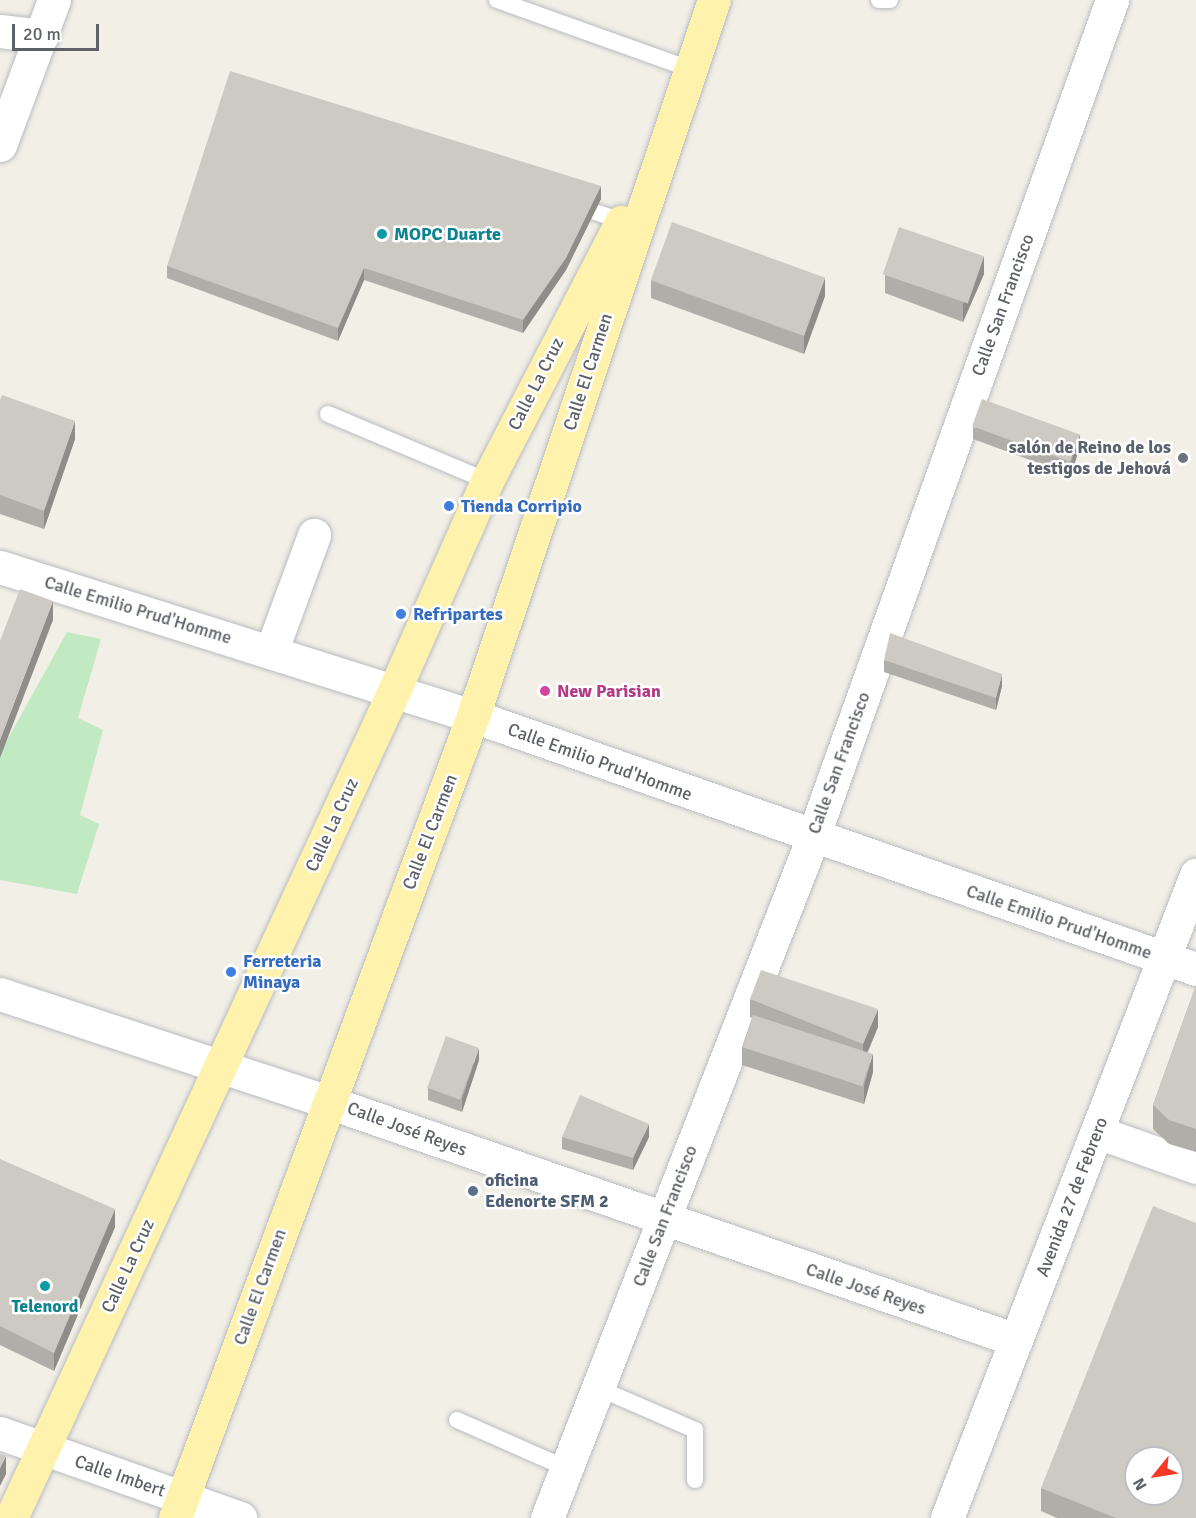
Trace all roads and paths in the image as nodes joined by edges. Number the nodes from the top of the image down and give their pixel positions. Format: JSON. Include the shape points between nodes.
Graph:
{"nodes":[{"id":1,"x":54,"y":0,"type":"edge"},
{"id":2,"x":498,"y":0,"type":"edge"},
{"id":3,"x":714,"y":0,"type":"edge"},
{"id":4,"x":879,"y":0,"type":"edge"},
{"id":5,"x":890,"y":0,"type":"edge"},
{"id":6,"x":1112,"y":0,"type":"edge"},
{"id":7,"x":0,"y":31,"type":"edge"},
{"id":8,"x":42,"y":36,"type":"junction"},
{"id":9,"x":690,"y":69,"type":"junction"},
{"id":10,"x":665,"y":138,"type":"junction"},
{"id":11,"x":0,"y":146,"type":"edge"},
{"id":12,"x":558,"y":200,"type":"edge"},
{"id":13,"x":621,"y":222,"type":"junction"},
{"id":14,"x":328,"y":414,"type":"dead end"},
{"id":15,"x":487,"y":481,"type":"junction"},
{"id":16,"x":314,"y":535,"type":"dead end"},
{"id":17,"x":0,"y":567,"type":"edge"},
{"id":18,"x":271,"y":652,"type":"junction"},
{"id":19,"x":394,"y":691,"type":"junction"},
{"id":20,"x":473,"y":716,"type":"junction"},
{"id":21,"x":813,"y":837,"type":"junction"},
{"id":22,"x":1196,"y":875,"type":"edge"},
{"id":23,"x":1164,"y":958,"type":"junction"},
{"id":24,"x":1196,"y":969,"type":"edge"},
{"id":25,"x":0,"y":994,"type":"edge"},
{"id":26,"x":221,"y":1068,"type":"junction"},
{"id":27,"x":328,"y":1102,"type":"junction"},
{"id":28,"x":1097,"y":1132,"type":"junction"},
{"id":29,"x":1196,"y":1167,"type":"edge"},
{"id":30,"x":664,"y":1220,"type":"junction"},
{"id":31,"x":1016,"y":1340,"type":"junction"},
{"id":32,"x":598,"y":1388,"type":"junction"},
{"id":33,"x":457,"y":1420,"type":"dead end"},
{"id":34,"x":0,"y":1433,"type":"edge"},
{"id":35,"x":43,"y":1449,"type":"junction"},
{"id":36,"x":566,"y":1468,"type":"junction"},
{"id":37,"x":695,"y":1480,"type":"dead end"},
{"id":38,"x":179,"y":1508,"type":"edge"},
{"id":39,"x":11,"y":1518,"type":"edge"},
{"id":40,"x":240,"y":1518,"type":"edge"},
{"id":41,"x":547,"y":1518,"type":"edge"},
{"id":42,"x":947,"y":1518,"type":"edge"}],
"edges":[{"from":1,"to":8,"type":"street"},
{"from":2,"to":9,"type":"lane"},
{"from":3,"to":9,"type":"main road"},
{"from":4,"to":5,"type":"lane"},
{"from":6,"to":21,"type":"street","name":"Calle San Francisco"},
{"from":7,"to":8,"type":"street"},
{"from":8,"to":11,"type":"street"},
{"from":9,"to":10,"type":"main road"},
{"from":10,"to":13,"type":"main road","name":"Calle La Cruz"},
{"from":10,"to":20,"type":"main road","name":"Calle El Carmen"},
{"from":12,"to":13,"type":"lane"},
{"from":13,"to":15,"type":"main road","name":"Calle La Cruz"},
{"from":14,"to":15,"type":"lane"},
{"from":15,"to":19,"type":"main road","name":"Calle La Cruz"},
{"from":16,"to":18,"type":"street"},
{"from":17,"to":18,"type":"street","name":"Calle Emilio Prud'Homme"},
{"from":18,"to":19,"type":"street","name":"Calle Emilio Prud'Homme"},
{"from":19,"to":20,"type":"street","name":"Calle Emilio Prud'Homme"},
{"from":19,"to":26,"type":"main road","name":"Calle La Cruz"},
{"from":20,"to":21,"type":"street","name":"Calle Emilio Prud'Homme"},
{"from":20,"to":27,"type":"main road","name":"Calle El Carmen"},
{"from":21,"to":23,"type":"street","name":"Calle Emilio Prud'Homme"},
{"from":21,"to":30,"type":"street","name":"Calle San Francisco"},
{"from":22,"to":23,"type":"street","name":"Avenida 27 de Febrero"},
{"from":23,"to":24,"type":"street","name":"Calle Emilio Prud'Homme"},
{"from":23,"to":28,"type":"street","name":"Avenida 27 de Febrero"},
{"from":25,"to":26,"type":"street","name":"Calle José Reyes"},
{"from":26,"to":27,"type":"street","name":"Calle José Reyes"},
{"from":26,"to":35,"type":"main road","name":"Calle La Cruz"},
{"from":27,"to":30,"type":"street","name":"Calle José Reyes"},
{"from":27,"to":38,"type":"main road","name":"Calle El Carmen"},
{"from":28,"to":29,"type":"street"},
{"from":28,"to":31,"type":"street","name":"Avenida 27 de Febrero"},
{"from":30,"to":31,"type":"street","name":"Calle José Reyes"},
{"from":30,"to":32,"type":"street","name":"Calle San Francisco"},
{"from":31,"to":42,"type":"street","name":"Avenida 27 de Febrero"},
{"from":32,"to":36,"type":"street","name":"Calle San Francisco"},
{"from":32,"to":37,"type":"lane","via":[[695,1430]]},
{"from":33,"to":36,"type":"lane"},
{"from":34,"to":35,"type":"street","name":"Calle Imbert"},
{"from":35,"to":38,"type":"street","name":"Calle Imbert"},
{"from":35,"to":39,"type":"main road","name":"Calle La Cruz"},
{"from":36,"to":41,"type":"street","name":"Calle San Francisco"},
{"from":38,"to":40,"type":"street","name":"Calle Imbert"}]}
